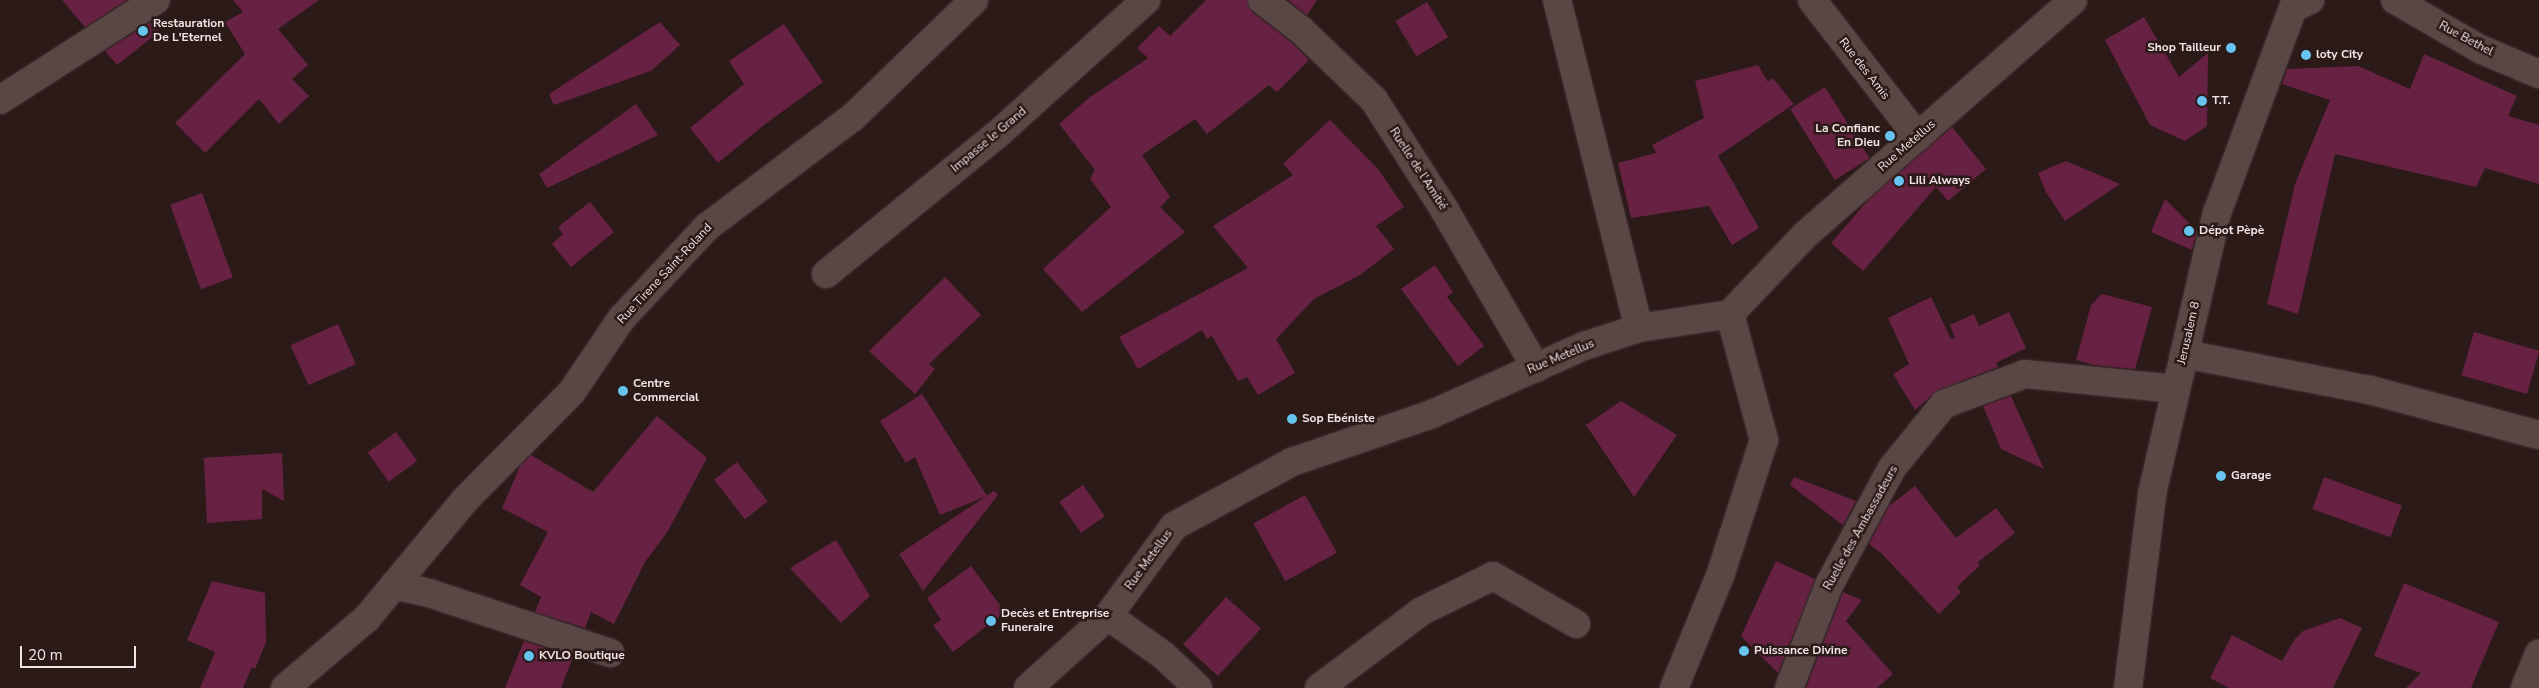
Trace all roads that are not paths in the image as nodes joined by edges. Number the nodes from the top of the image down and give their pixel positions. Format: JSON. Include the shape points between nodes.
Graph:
{"nodes":[{"id":1,"x":156,"y":0,"type":"edge"},
{"id":2,"x":974,"y":0,"type":"edge"},
{"id":3,"x":1146,"y":0,"type":"edge"},
{"id":4,"x":1262,"y":0,"type":"edge"},
{"id":5,"x":1557,"y":0,"type":"edge"},
{"id":6,"x":1812,"y":0,"type":"edge"},
{"id":7,"x":2073,"y":0,"type":"edge"},
{"id":8,"x":2395,"y":0,"type":"edge"},
{"id":9,"x":2296,"y":3,"type":"edge"},
{"id":10,"x":2539,"y":74,"type":"edge"},
{"id":11,"x":0,"y":100,"type":"edge"},
{"id":12,"x":1918,"y":138,"type":"junction"},
{"id":13,"x":826,"y":274,"type":"dead end"},
{"id":14,"x":1730,"y":314,"type":"junction"},
{"id":15,"x":1640,"y":328,"type":"junction"},
{"id":16,"x":2184,"y":354,"type":"junction"},
{"id":17,"x":1536,"y":368,"type":"junction"},
{"id":18,"x":2174,"y":389,"type":"junction"},
{"id":19,"x":2539,"y":435,"type":"edge"},
{"id":20,"x":394,"y":585,"type":"junction"},
{"id":21,"x":1108,"y":616,"type":"junction"},
{"id":22,"x":1576,"y":624,"type":"dead end"},
{"id":23,"x":610,"y":653,"type":"dead end"},
{"id":24,"x":2539,"y":654,"type":"edge"},
{"id":25,"x":284,"y":688,"type":"edge"},
{"id":26,"x":1028,"y":688,"type":"edge"},
{"id":27,"x":1198,"y":688,"type":"edge"},
{"id":28,"x":1318,"y":688,"type":"edge"},
{"id":29,"x":1674,"y":688,"type":"edge"},
{"id":30,"x":1789,"y":688,"type":"edge"},
{"id":31,"x":2128,"y":688,"type":"edge"},
{"id":32,"x":2524,"y":688,"type":"edge"}],
"edges":[{"from":1,"to":11,"type":"street"},
{"from":2,"to":20,"type":"street","name":"Rue Tirene Saint-Roland","via":[[853,117],[707,227],[622,318],[571,393],[465,500]]},
{"from":3,"to":13,"type":"street","name":"Impasse le Grand","via":[[1000,132]]},
{"from":4,"to":17,"type":"street","name":"Ruelle de l'Amitié","via":[[1301,30],[1374,100],[1444,209]]},
{"from":5,"to":15,"type":"street"},
{"from":6,"to":12,"type":"street","name":"Rue des Amis"},
{"from":7,"to":12,"type":"street","name":"Rue Metellus"},
{"from":8,"to":10,"type":"street","name":"Rue Bethel","via":[[2480,49]]},
{"from":9,"to":16,"type":"street","name":"Jerusalem 8","via":[[2217,213]]},
{"from":12,"to":14,"type":"street","name":"Rue Metellus","via":[[1805,235]]},
{"from":14,"to":15,"type":"street","name":"Rue Metellus"},
{"from":14,"to":29,"type":"street","via":[[1764,440],[1720,576]]},
{"from":15,"to":17,"type":"street","name":"Rue Metellus","via":[[1584,346]]},
{"from":16,"to":18,"type":"street","name":"Jerusalem 8"},
{"from":16,"to":19,"type":"street","via":[[2370,390]]},
{"from":17,"to":21,"type":"street","name":"Rue Metellus","via":[[1432,414],[1292,462],[1174,526]]},
{"from":18,"to":30,"type":"street","name":"Ruelle des Ambassadeurs","via":[[2025,374],[1944,404],[1892,468],[1883,484],[1829,585]]},
{"from":18,"to":31,"type":"street","name":"Jerusalem 8","via":[[2152,494]]},
{"from":20,"to":23,"type":"street","via":[[429,593]]},
{"from":20,"to":25,"type":"street","name":"Rue Tirene Saint-Roland","via":[[367,618]]},
{"from":21,"to":26,"type":"street","name":"Rue Metellus"},
{"from":21,"to":27,"type":"street","via":[[1162,655]]},
{"from":22,"to":28,"type":"street","via":[[1493,576],[1422,611]]},
{"from":24,"to":32,"type":"street"}]}
